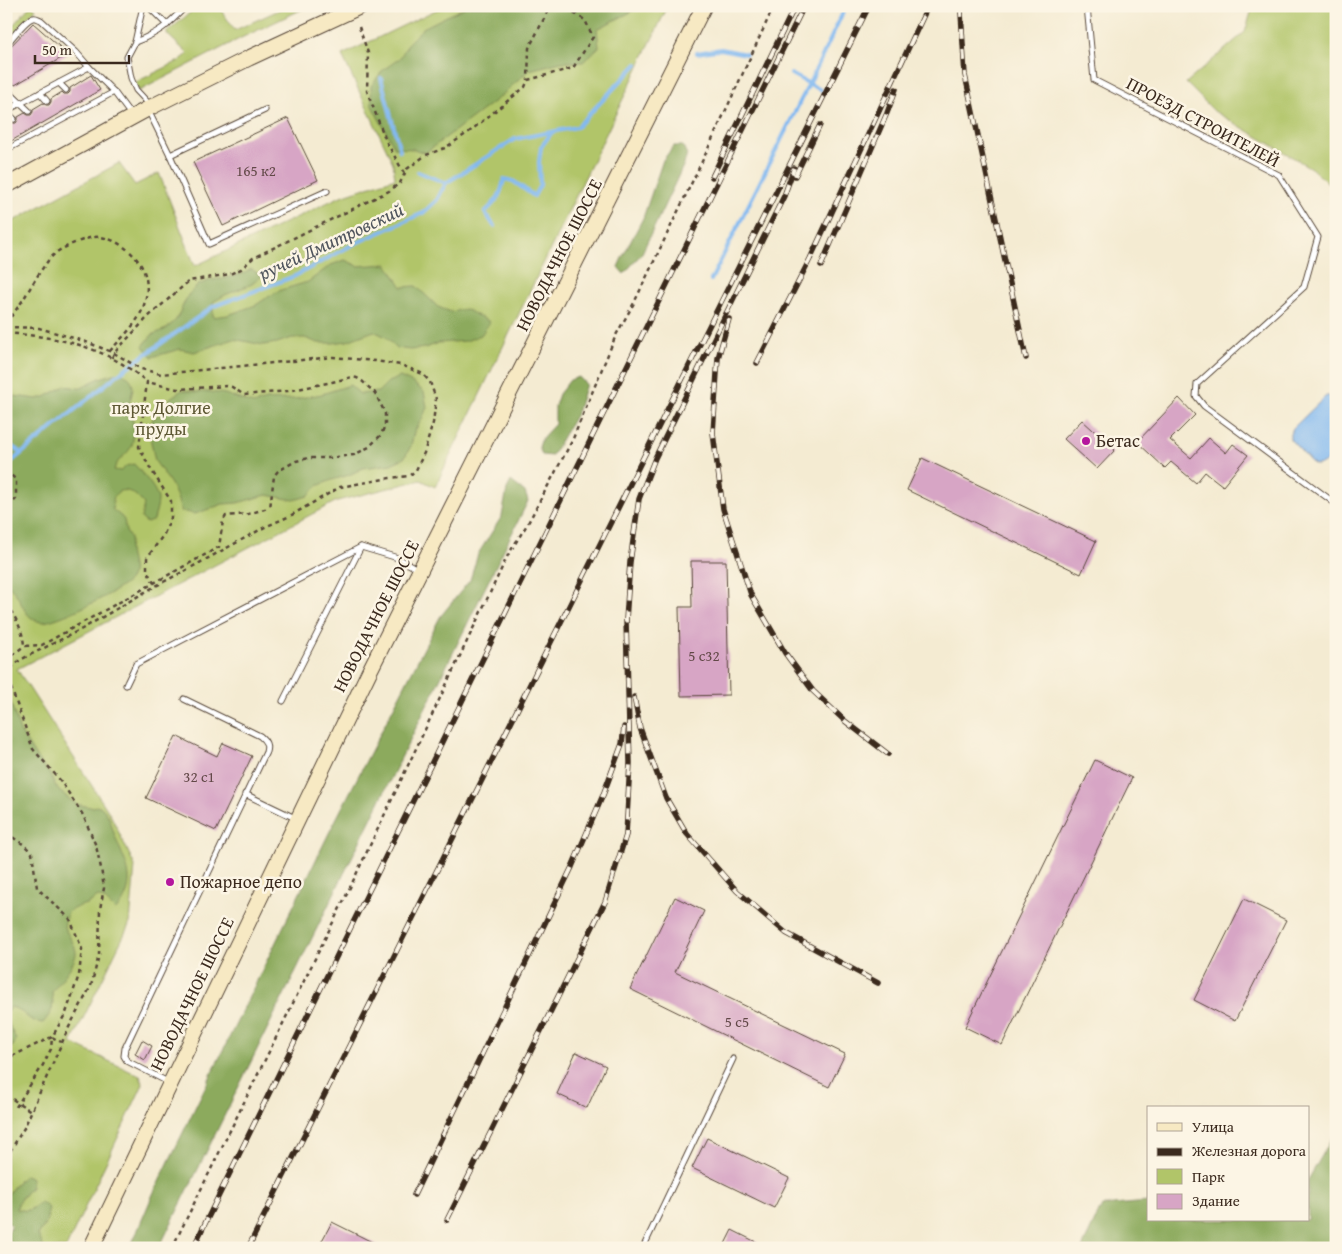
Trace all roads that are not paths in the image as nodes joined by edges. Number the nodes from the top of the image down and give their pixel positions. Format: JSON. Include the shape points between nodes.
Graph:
{"nodes":[{"id":1,"x":143,"y":6,"type":"edge"},
{"id":2,"x":148,"y":6,"type":"edge"},
{"id":3,"x":186,"y":6,"type":"edge"},
{"id":4,"x":361,"y":6,"type":"edge"},
{"id":5,"x":704,"y":6,"type":"edge"},
{"id":6,"x":1087,"y":6,"type":"edge"},
{"id":7,"x":167,"y":25,"type":"junction"},
{"id":8,"x":135,"y":42,"type":"junction"},
{"id":9,"x":6,"y":45,"type":"edge"},
{"id":10,"x":89,"y":67,"type":"junction"},
{"id":11,"x":59,"y":83,"type":"junction"},
{"id":12,"x":6,"y":89,"type":"edge"},
{"id":13,"x":66,"y":90,"type":"dead end"},
{"id":14,"x":114,"y":92,"type":"junction"},
{"id":15,"x":40,"y":93,"type":"junction"},
{"id":16,"x":47,"y":101,"type":"dead end"},
{"id":17,"x":22,"y":103,"type":"junction"},
{"id":18,"x":78,"y":103,"type":"dead end"},
{"id":19,"x":84,"y":108,"type":"junction"},
{"id":20,"x":149,"y":108,"type":"junction"},
{"id":21,"x":265,"y":110,"type":"dead end"},
{"id":22,"x":6,"y":111,"type":"edge"},
{"id":23,"x":29,"y":111,"type":"dead end"},
{"id":24,"x":60,"y":113,"type":"dead end"},
{"id":25,"x":64,"y":118,"type":"junction"},
{"id":26,"x":132,"y":118,"type":"junction"},
{"id":27,"x":14,"y":119,"type":"dead end"},
{"id":28,"x":42,"y":124,"type":"dead end"},
{"id":29,"x":46,"y":128,"type":"junction"},
{"id":30,"x":26,"y":132,"type":"dead end"},
{"id":31,"x":31,"y":137,"type":"junction"},
{"id":32,"x":6,"y":150,"type":"edge"},
{"id":33,"x":170,"y":155,"type":"junction"},
{"id":34,"x":6,"y":186,"type":"edge"},
{"id":35,"x":327,"y":190,"type":"dead end"},
{"id":36,"x":1336,"y":504,"type":"edge"},
{"id":37,"x":362,"y":547,"type":"junction"},
{"id":38,"x":420,"y":570,"type":"junction"},
{"id":39,"x":126,"y":685,"type":"dead end"},
{"id":40,"x":184,"y":699,"type":"dead end"},
{"id":41,"x":284,"y":701,"type":"dead end"},
{"id":42,"x":246,"y":794,"type":"junction"},
{"id":43,"x":298,"y":819,"type":"junction"},
{"id":44,"x":733,"y":1059,"type":"dead end"},
{"id":45,"x":169,"y":1083,"type":"junction"},
{"id":46,"x":91,"y":1248,"type":"edge"},
{"id":47,"x":643,"y":1248,"type":"edge"}],
"edges":[{"from":1,"to":8,"type":"lane"},
{"from":2,"to":7,"type":"lane"},
{"from":3,"to":7,"type":"lane"},
{"from":4,"to":20,"type":"street"},
{"from":5,"to":38,"type":"street","name":"НОВОДАЧНОЕ ШОССЕ"},
{"from":6,"to":36,"type":"lane","name":"ПРОЕЗД СТРОИТЕЛЕЙ","via":[[1094,80],[1279,176],[1318,237],[1304,287],[1197,384],[1196,396],[1204,406]]},
{"from":7,"to":8,"type":"lane"},
{"from":8,"to":20,"type":"lane","via":[[127,57],[131,78]]},
{"from":9,"to":10,"type":"lane","via":[[31,18],[36,17]]},
{"from":10,"to":11,"type":"lane"},
{"from":10,"to":14,"type":"lane"},
{"from":11,"to":13,"type":"lane"},
{"from":11,"to":15,"type":"lane"},
{"from":12,"to":17,"type":"lane"},
{"from":14,"to":19,"type":"lane"},
{"from":14,"to":26,"type":"lane"},
{"from":15,"to":16,"type":"lane"},
{"from":15,"to":17,"type":"lane"},
{"from":17,"to":22,"type":"lane"},
{"from":17,"to":23,"type":"lane"},
{"from":18,"to":19,"type":"lane"},
{"from":19,"to":25,"type":"lane"},
{"from":20,"to":26,"type":"street"},
{"from":20,"to":33,"type":"lane"},
{"from":21,"to":33,"type":"lane"},
{"from":22,"to":27,"type":"lane"},
{"from":24,"to":25,"type":"lane"},
{"from":25,"to":29,"type":"lane"},
{"from":26,"to":34,"type":"street"},
{"from":28,"to":29,"type":"lane"},
{"from":29,"to":31,"type":"lane"},
{"from":30,"to":31,"type":"lane"},
{"from":31,"to":32,"type":"lane","via":[[10,145]]},
{"from":33,"to":35,"type":"lane","via":[[209,244]]},
{"from":37,"to":38,"type":"lane","via":[[398,558]]},
{"from":37,"to":39,"type":"lane","via":[[136,664]]},
{"from":37,"to":41,"type":"lane"},
{"from":38,"to":43,"type":"street","name":"НОВОДАЧНОЕ ШОССЕ"},
{"from":40,"to":42,"type":"lane","via":[[265,740],[266,752]]},
{"from":42,"to":43,"type":"lane"},
{"from":42,"to":45,"type":"lane","via":[[125,1048],[127,1061]]},
{"from":43,"to":45,"type":"street","name":"НОВОДАЧНОЕ ШОССЕ"},
{"from":44,"to":47,"type":"lane"},
{"from":45,"to":46,"type":"street","name":"НОВОДАЧНОЕ ШОССЕ"}]}
